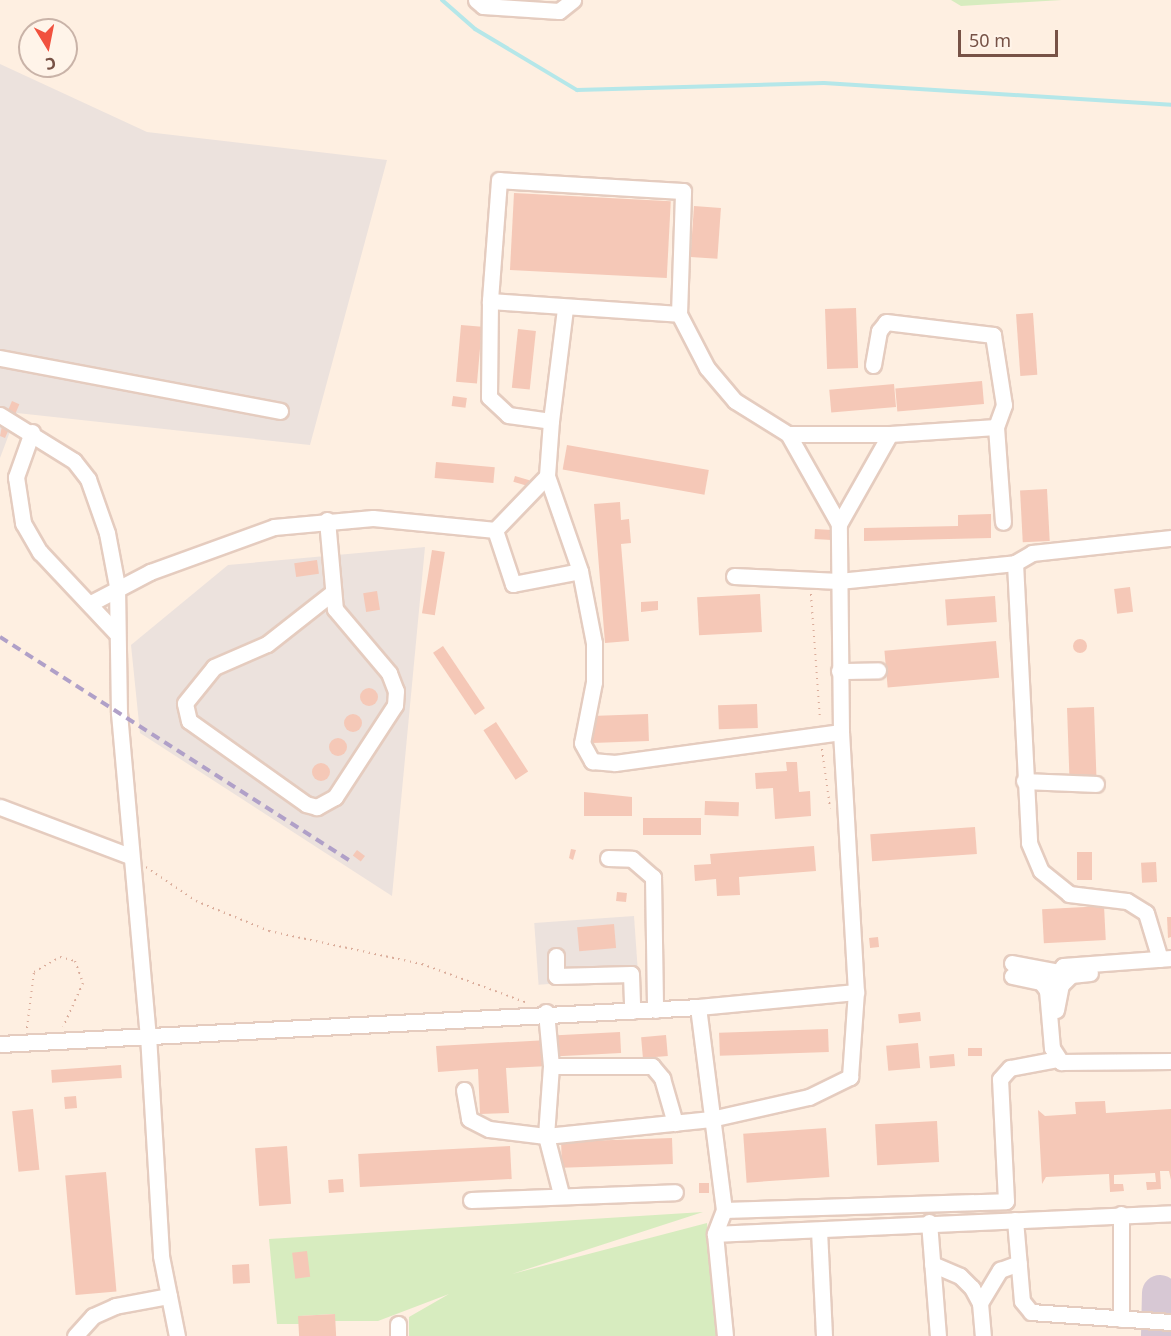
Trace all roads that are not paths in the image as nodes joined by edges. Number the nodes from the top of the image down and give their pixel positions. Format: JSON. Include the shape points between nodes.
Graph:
{"nodes":[{"id":1,"x":573,"y":0,"type":"edge"},
{"id":2,"x":479,"y":3,"type":"edge"},
{"id":3,"x":490,"y":301,"type":"junction"},
{"id":4,"x":565,"y":308,"type":"junction"},
{"id":5,"x":679,"y":314,"type":"junction"},
{"id":6,"x":0,"y":358,"type":"edge"},
{"id":7,"x":873,"y":365,"type":"dead end"},
{"id":8,"x":279,"y":411,"type":"dead end"},
{"id":9,"x":0,"y":415,"type":"edge"},
{"id":10,"x":551,"y":421,"type":"junction"},
{"id":11,"x":996,"y":427,"type":"junction"},
{"id":12,"x":32,"y":432,"type":"junction"},
{"id":13,"x":788,"y":434,"type":"junction"},
{"id":14,"x":890,"y":434,"type":"junction"},
{"id":15,"x":546,"y":476,"type":"junction"},
{"id":16,"x":327,"y":520,"type":"junction"},
{"id":17,"x":1003,"y":522,"type":"dead end"},
{"id":18,"x":839,"y":524,"type":"junction"},
{"id":19,"x":495,"y":530,"type":"junction"},
{"id":20,"x":1171,"y":538,"type":"edge"},
{"id":21,"x":1015,"y":563,"type":"junction"},
{"id":22,"x":580,"y":571,"type":"junction"},
{"id":23,"x":734,"y":576,"type":"dead end"},
{"id":24,"x":839,"y":581,"type":"junction"},
{"id":25,"x":117,"y":586,"type":"junction"},
{"id":26,"x":333,"y":592,"type":"junction"},
{"id":27,"x":91,"y":603,"type":"junction"},
{"id":28,"x":115,"y":632,"type":"junction"},
{"id":29,"x":878,"y":670,"type":"dead end"},
{"id":30,"x":839,"y":671,"type":"junction"},
{"id":31,"x":841,"y":732,"type":"junction"},
{"id":32,"x":1024,"y":781,"type":"junction"},
{"id":33,"x":1096,"y":784,"type":"dead end"},
{"id":34,"x":0,"y":807,"type":"edge"},
{"id":35,"x":130,"y":856,"type":"junction"},
{"id":36,"x":608,"y":858,"type":"dead end"},
{"id":37,"x":556,"y":956,"type":"dead end"},
{"id":38,"x":1167,"y":962,"type":"edge"},
{"id":39,"x":1064,"y":971,"type":"junction"},
{"id":40,"x":856,"y":992,"type":"junction"},
{"id":41,"x":1051,"y":997,"type":"junction"},
{"id":42,"x":698,"y":1007,"type":"junction"},
{"id":43,"x":656,"y":1010,"type":"junction"},
{"id":44,"x":632,"y":1011,"type":"junction"},
{"id":45,"x":546,"y":1012,"type":"junction"},
{"id":46,"x":148,"y":1035,"type":"junction"},
{"id":47,"x":7,"y":1044,"type":"edge"},
{"id":48,"x":1171,"y":1053,"type":"edge"},
{"id":49,"x":1058,"y":1059,"type":"junction"},
{"id":50,"x":1171,"y":1061,"type":"edge"},
{"id":51,"x":551,"y":1066,"type":"junction"},
{"id":52,"x":464,"y":1090,"type":"dead end"},
{"id":53,"x":711,"y":1119,"type":"junction"},
{"id":54,"x":675,"y":1123,"type":"junction"},
{"id":55,"x":546,"y":1136,"type":"junction"},
{"id":56,"x":675,"y":1192,"type":"dead end"},
{"id":57,"x":561,"y":1194,"type":"junction"},
{"id":58,"x":471,"y":1200,"type":"dead end"},
{"id":59,"x":724,"y":1210,"type":"junction"},
{"id":60,"x":1171,"y":1213,"type":"edge"},
{"id":61,"x":1121,"y":1214,"type":"junction"},
{"id":62,"x":1016,"y":1220,"type":"junction"},
{"id":63,"x":929,"y":1222,"type":"junction"},
{"id":64,"x":819,"y":1230,"type":"junction"},
{"id":65,"x":715,"y":1234,"type":"junction"},
{"id":66,"x":1019,"y":1263,"type":"junction"},
{"id":67,"x":932,"y":1264,"type":"junction"},
{"id":68,"x":168,"y":1296,"type":"junction"},
{"id":69,"x":980,"y":1303,"type":"junction"},
{"id":70,"x":1120,"y":1319,"type":"junction"},
{"id":71,"x":1171,"y":1322,"type":"edge"},
{"id":72,"x":75,"y":1336,"type":"edge"},
{"id":73,"x":177,"y":1336,"type":"edge"},
{"id":74,"x":725,"y":1336,"type":"edge"},
{"id":75,"x":824,"y":1336,"type":"edge"},
{"id":76,"x":938,"y":1336,"type":"edge"},
{"id":77,"x":983,"y":1336,"type":"edge"}],
"edges":[{"from":1,"to":2,"type":"street","via":[[559,11]]},
{"from":3,"to":4,"type":"street"},
{"from":3,"to":5,"type":"street","via":[[495,187],[507,177],[683,190]]},
{"from":3,"to":10,"type":"street","via":[[489,397],[508,415]]},
{"from":4,"to":5,"type":"street"},
{"from":4,"to":10,"type":"street"},
{"from":5,"to":13,"type":"street","via":[[708,368],[735,401]]},
{"from":6,"to":8,"type":"street"},
{"from":7,"to":11,"type":"street","via":[[879,331],[886,322],[993,335],[1004,405]]},
{"from":9,"to":12,"type":"street"},
{"from":10,"to":15,"type":"street"},
{"from":11,"to":14,"type":"street"},
{"from":11,"to":17,"type":"street"},
{"from":12,"to":25,"type":"street","via":[[57,445],[88,479]]},
{"from":12,"to":27,"type":"street","via":[[16,477],[20,515],[40,552]]},
{"from":13,"to":14,"type":"street"},
{"from":13,"to":18,"type":"street"},
{"from":14,"to":18,"type":"street"},
{"from":15,"to":19,"type":"street","via":[[519,512]]},
{"from":15,"to":22,"type":"street"},
{"from":16,"to":19,"type":"street","via":[[373,518]]},
{"from":16,"to":25,"type":"street","via":[[274,527]]},
{"from":16,"to":26,"type":"street"},
{"from":18,"to":24,"type":"street"},
{"from":19,"to":22,"type":"street","via":[[513,584]]},
{"from":20,"to":21,"type":"street","via":[[1032,553]]},
{"from":21,"to":24,"type":"street"},
{"from":21,"to":32,"type":"street"},
{"from":22,"to":31,"type":"street","via":[[594,643],[594,682],[582,743],[592,761],[615,764]]},
{"from":23,"to":24,"type":"street"},
{"from":24,"to":30,"type":"street"},
{"from":25,"to":27,"type":"street"},
{"from":25,"to":28,"type":"street"},
{"from":26,"to":26,"type":"street","via":[[340,620],[388,673],[396,691],[395,705],[335,797],[317,807],[306,804],[189,721],[185,703],[214,667],[267,644]]},
{"from":27,"to":28,"type":"street"},
{"from":28,"to":35,"type":"street"},
{"from":29,"to":30,"type":"street"},
{"from":30,"to":31,"type":"street"},
{"from":31,"to":40,"type":"street"},
{"from":32,"to":33,"type":"street"},
{"from":32,"to":38,"type":"street","via":[[1029,843],[1041,871],[1069,894],[1137,905],[1146,913]]},
{"from":34,"to":35,"type":"street"},
{"from":35,"to":46,"type":"street"},
{"from":36,"to":43,"type":"street","via":[[632,859],[653,878]]},
{"from":37,"to":44,"type":"street","via":[[556,976],[631,974]]},
{"from":38,"to":39,"type":"street"},
{"from":39,"to":41,"type":"street"},
{"from":39,"to":41,"type":"street","via":[[1012,970],[1041,982]]},
{"from":40,"to":42,"type":"street"},
{"from":40,"to":53,"type":"street","via":[[850,1077],[809,1097]]},
{"from":41,"to":48,"type":"street","via":[[1060,1043],[1073,1057]]},
{"from":41,"to":49,"type":"street","via":[[1052,1048]]},
{"from":42,"to":43,"type":"street"},
{"from":42,"to":53,"type":"street"},
{"from":43,"to":44,"type":"street"},
{"from":44,"to":45,"type":"street"},
{"from":45,"to":46,"type":"street"},
{"from":45,"to":51,"type":"street"},
{"from":46,"to":47,"type":"street"},
{"from":46,"to":68,"type":"street","via":[[161,1256]]},
{"from":49,"to":50,"type":"street","via":[[1072,1065]]},
{"from":49,"to":59,"type":"street","via":[[1010,1068],[1000,1079],[1006,1201]]},
{"from":51,"to":54,"type":"street","via":[[652,1066],[662,1078]]},
{"from":51,"to":55,"type":"street"},
{"from":52,"to":55,"type":"street","via":[[469,1119],[489,1129]]},
{"from":53,"to":54,"type":"street"},
{"from":53,"to":59,"type":"street"},
{"from":54,"to":55,"type":"street"},
{"from":55,"to":57,"type":"street"},
{"from":56,"to":57,"type":"street"},
{"from":57,"to":58,"type":"street"},
{"from":59,"to":65,"type":"street"},
{"from":60,"to":61,"type":"street"},
{"from":61,"to":62,"type":"street"},
{"from":61,"to":70,"type":"street"},
{"from":62,"to":63,"type":"street"},
{"from":62,"to":66,"type":"street"},
{"from":63,"to":64,"type":"street"},
{"from":63,"to":67,"type":"street"},
{"from":64,"to":65,"type":"street"},
{"from":64,"to":75,"type":"street"},
{"from":65,"to":74,"type":"street"},
{"from":66,"to":69,"type":"street","via":[[1000,1270]]},
{"from":66,"to":70,"type":"street","via":[[1022,1301],[1031,1312]]},
{"from":67,"to":69,"type":"street","via":[[960,1276]]},
{"from":67,"to":76,"type":"street"},
{"from":68,"to":72,"type":"street","via":[[115,1306],[93,1316]]},
{"from":68,"to":73,"type":"street"},
{"from":69,"to":77,"type":"street"},
{"from":70,"to":71,"type":"street"}]}
